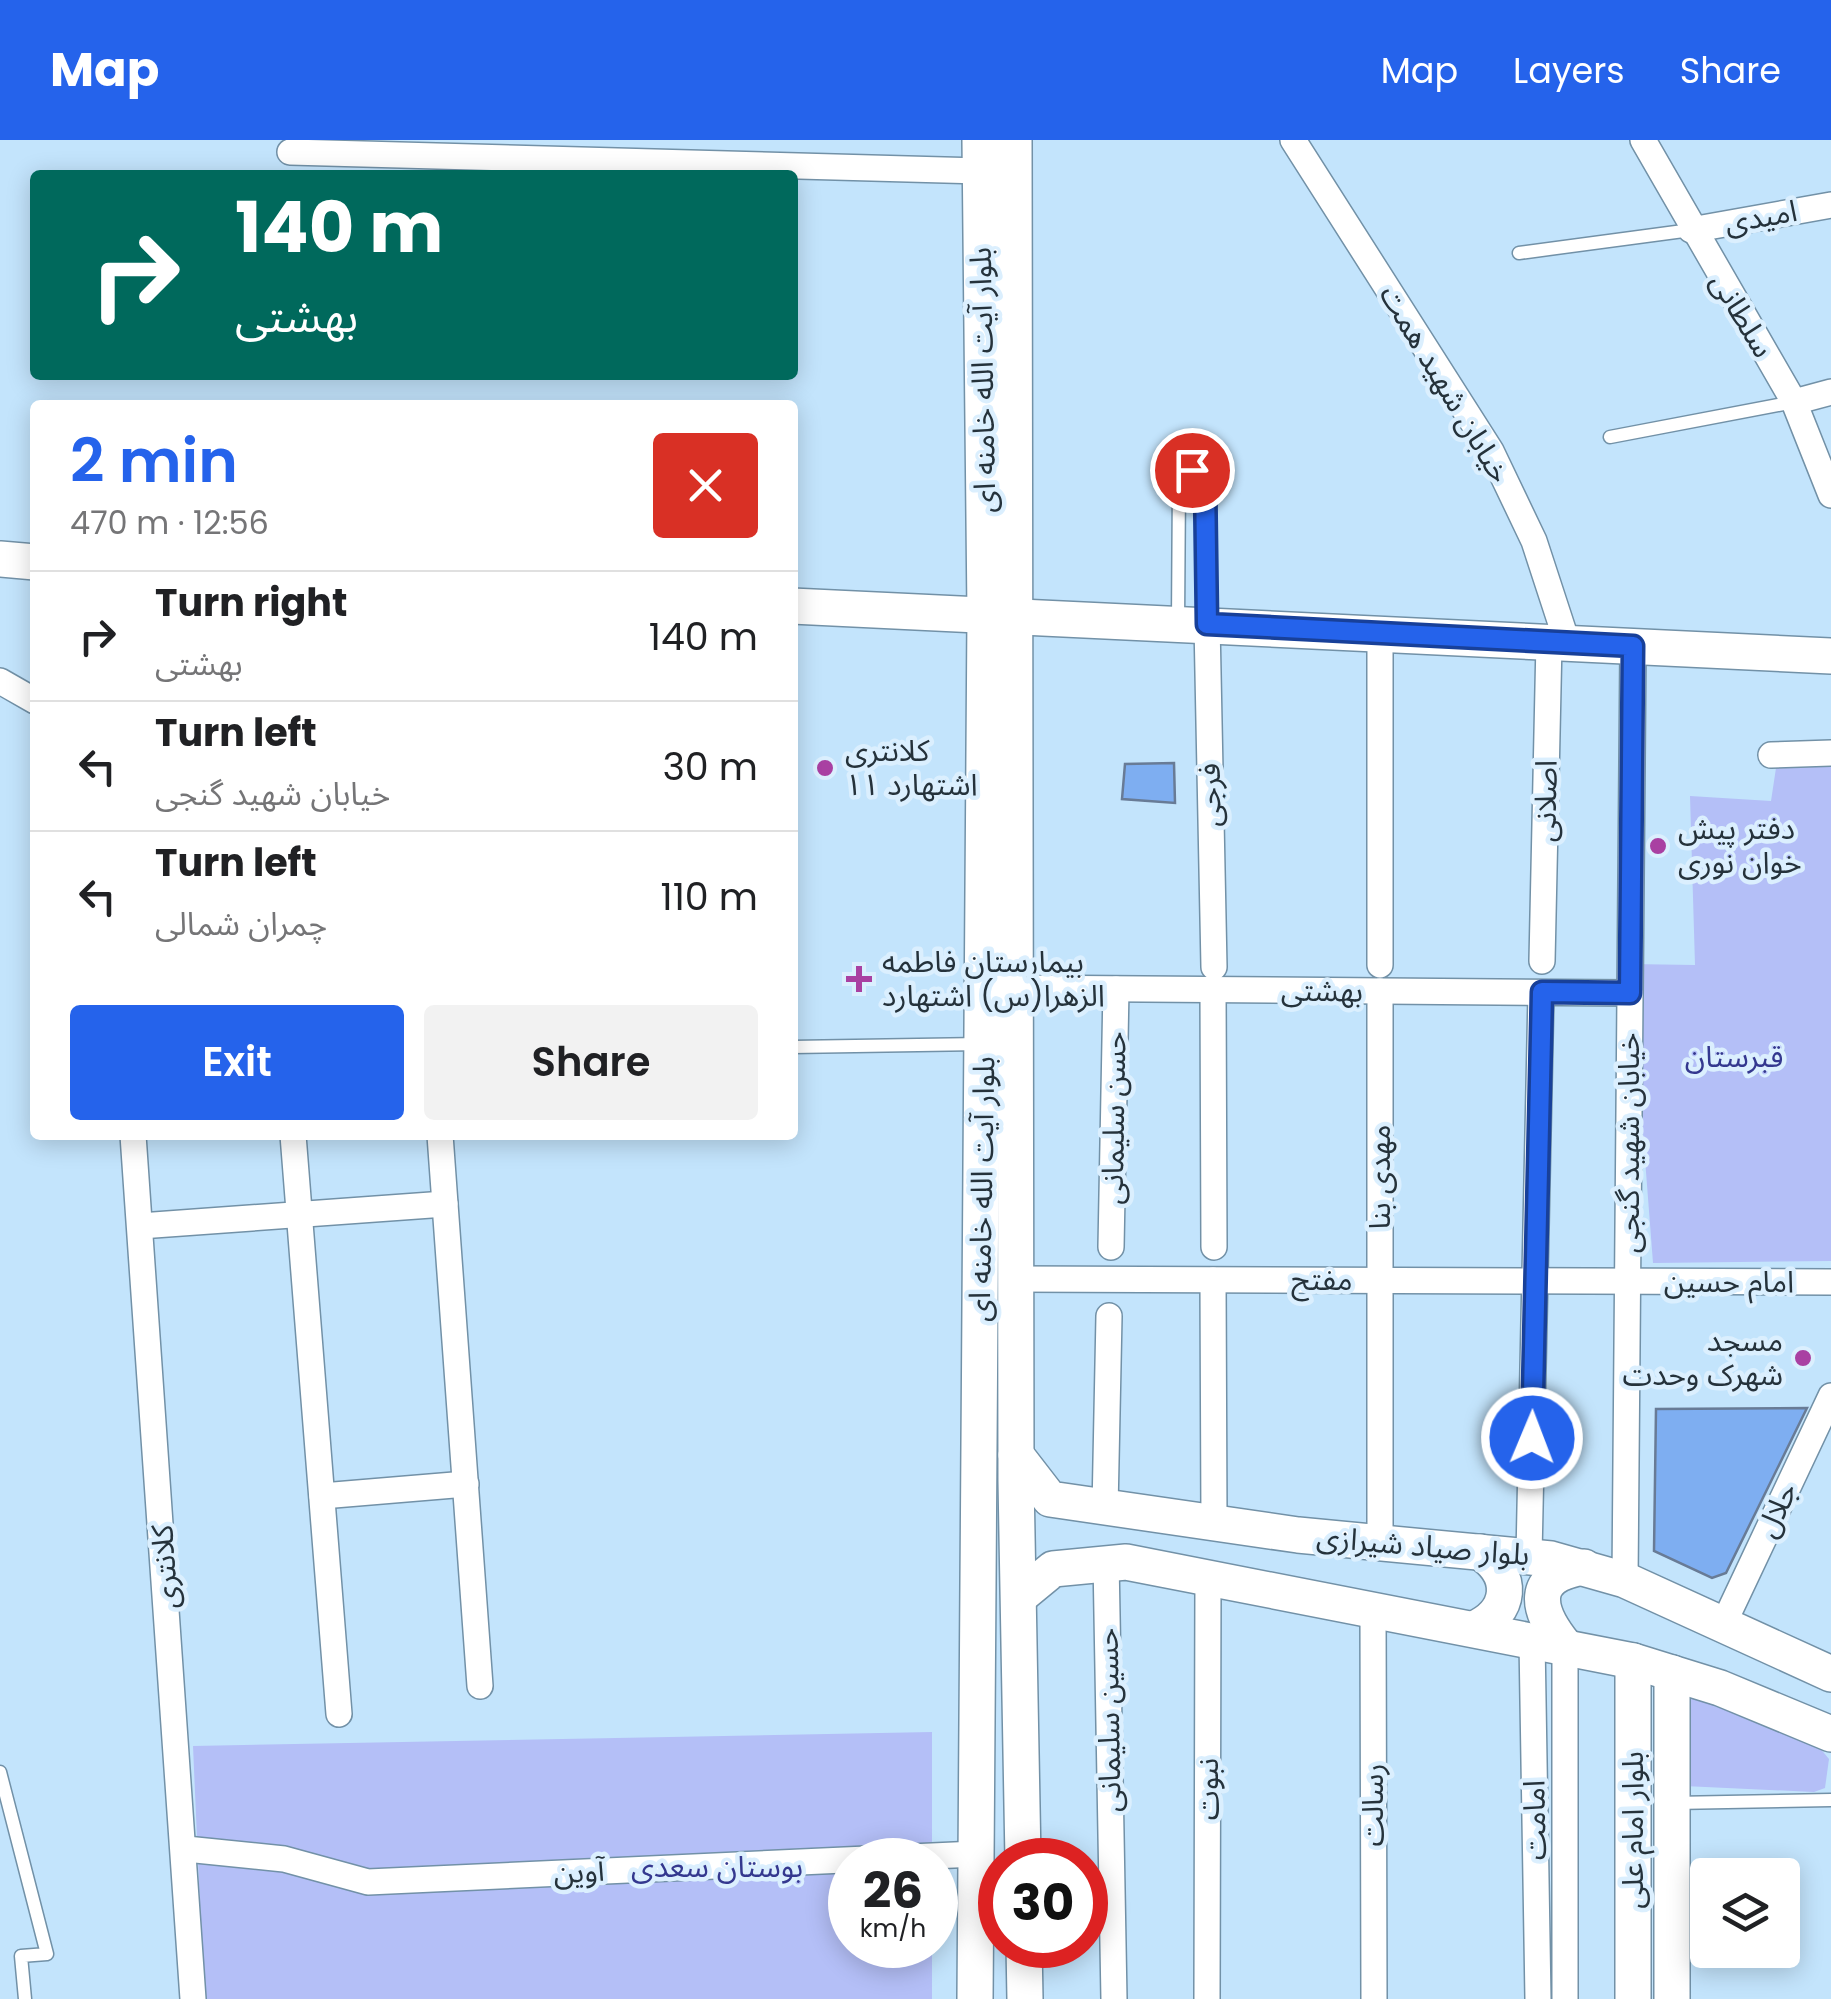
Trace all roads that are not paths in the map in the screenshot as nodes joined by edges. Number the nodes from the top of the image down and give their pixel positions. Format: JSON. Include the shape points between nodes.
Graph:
{"nodes":[{"id":1,"x":1014,"y":140,"type":"edge"},
{"id":2,"x":1293,"y":140,"type":"edge"},
{"id":3,"x":1644,"y":140,"type":"edge"},
{"id":4,"x":290,"y":152,"type":"dead end"},
{"id":5,"x":981,"y":156,"type":"edge"},
{"id":6,"x":1831,"y":205,"type":"edge"},
{"id":7,"x":1692,"y":230,"type":"junction"},
{"id":8,"x":1519,"y":253,"type":"dead end"},
{"id":9,"x":1831,"y":392,"type":"edge"},
{"id":10,"x":1794,"y":402,"type":"junction"},
{"id":11,"x":1610,"y":437,"type":"dead end"},
{"id":12,"x":1831,"y":496,"type":"edge"},
{"id":13,"x":0,"y":559,"type":"edge"},
{"id":14,"x":30,"y":562,"type":"edge"},
{"id":15,"x":798,"y":606,"type":"edge"},
{"id":16,"x":1000,"y":614,"type":"junction"},
{"id":17,"x":1192,"y":623,"type":"junction"},
{"id":18,"x":1380,"y":633,"type":"junction"},
{"id":19,"x":1558,"y":642,"type":"junction"},
{"id":20,"x":1633,"y":646,"type":"junction"},
{"id":21,"x":1831,"y":656,"type":"edge"},
{"id":22,"x":0,"y":681,"type":"edge"},
{"id":23,"x":30,"y":698,"type":"edge"},
{"id":24,"x":1831,"y":753,"type":"edge"},
{"id":25,"x":1770,"y":755,"type":"dead end"},
{"id":26,"x":1542,"y":960,"type":"dead end"},
{"id":27,"x":1380,"y":965,"type":"dead end"},
{"id":28,"x":1214,"y":978,"type":"junction"},
{"id":29,"x":1015,"y":988,"type":"junction"},
{"id":30,"x":1116,"y":988,"type":"junction"},
{"id":31,"x":1380,"y":991,"type":"junction"},
{"id":32,"x":1542,"y":992,"type":"junction"},
{"id":33,"x":1630,"y":993,"type":"junction"},
{"id":34,"x":983,"y":1044,"type":"junction"},
{"id":35,"x":798,"y":1047,"type":"edge"},
{"id":36,"x":134,"y":1140,"type":"edge"},
{"id":37,"x":293,"y":1140,"type":"edge"},
{"id":38,"x":440,"y":1140,"type":"edge"},
{"id":39,"x":445,"y":1204,"type":"junction"},
{"id":40,"x":300,"y":1214,"type":"junction"},
{"id":41,"x":140,"y":1226,"type":"junction"},
{"id":42,"x":1214,"y":1247,"type":"dead end"},
{"id":43,"x":1111,"y":1248,"type":"dead end"},
{"id":44,"x":1016,"y":1279,"type":"junction"},
{"id":45,"x":1213,"y":1280,"type":"junction"},
{"id":46,"x":1380,"y":1280,"type":"junction"},
{"id":47,"x":1535,"y":1281,"type":"junction"},
{"id":48,"x":1627,"y":1281,"type":"junction"},
{"id":49,"x":1831,"y":1282,"type":"edge"},
{"id":50,"x":1110,"y":1316,"type":"dead end"},
{"id":51,"x":1831,"y":1396,"type":"edge"},
{"id":52,"x":1016,"y":1455,"type":"junction"},
{"id":53,"x":466,"y":1484,"type":"junction"},
{"id":54,"x":322,"y":1496,"type":"junction"},
{"id":55,"x":1105,"y":1510,"type":"junction"},
{"id":56,"x":1214,"y":1522,"type":"junction"},
{"id":57,"x":1380,"y":1542,"type":"junction"},
{"id":58,"x":1480,"y":1552,"type":"junction"},
{"id":59,"x":1529,"y":1555,"type":"junction"},
{"id":60,"x":1106,"y":1560,"type":"junction"},
{"id":61,"x":1584,"y":1567,"type":"junction"},
{"id":62,"x":1208,"y":1578,"type":"junction"},
{"id":63,"x":1625,"y":1580,"type":"junction"},
{"id":64,"x":1019,"y":1596,"type":"junction"},
{"id":65,"x":1373,"y":1610,"type":"junction"},
{"id":66,"x":1474,"y":1629,"type":"junction"},
{"id":67,"x":1732,"y":1629,"type":"junction"},
{"id":68,"x":1548,"y":1644,"type":"junction"},
{"id":69,"x":1634,"y":1661,"type":"junction"},
{"id":70,"x":1816,"y":1667,"type":"edge"},
{"id":71,"x":1672,"y":1673,"type":"junction"},
{"id":72,"x":480,"y":1686,"type":"dead end"},
{"id":73,"x":1720,"y":1688,"type":"junction"},
{"id":74,"x":339,"y":1714,"type":"dead end"},
{"id":75,"x":1780,"y":1716,"type":"junction"},
{"id":76,"x":1831,"y":1734,"type":"edge"},
{"id":77,"x":0,"y":1772,"type":"edge"},
{"id":78,"x":1831,"y":1800,"type":"edge"},
{"id":79,"x":1672,"y":1804,"type":"junction"},
{"id":80,"x":1023,"y":1838,"type":"edge"},
{"id":81,"x":186,"y":1849,"type":"junction"},
{"id":82,"x":976,"y":1854,"type":"junction"},
{"id":83,"x":1024,"y":1968,"type":"edge"},
{"id":84,"x":25,"y":1999,"type":"edge"},
{"id":85,"x":193,"y":1999,"type":"edge"},
{"id":86,"x":976,"y":1999,"type":"edge"},
{"id":87,"x":1025,"y":1999,"type":"edge"},
{"id":88,"x":1114,"y":1999,"type":"edge"},
{"id":89,"x":1207,"y":1999,"type":"edge"},
{"id":90,"x":1374,"y":1999,"type":"edge"},
{"id":91,"x":1538,"y":1999,"type":"edge"},
{"id":92,"x":1564,"y":1999,"type":"edge"},
{"id":93,"x":1633,"y":1999,"type":"edge"},
{"id":94,"x":1672,"y":1999,"type":"edge"}],
"edges":[{"from":1,"to":16,"type":"street","name":"بلوار آیت الله خامنه ای"},
{"from":2,"to":19,"type":"street","name":"خیابان شهید همت","via":[[1492,451],[1534,541]]},
{"from":3,"to":7,"type":"street","name":"سلطانی"},
{"from":4,"to":5,"type":"street"},
{"from":5,"to":16,"type":"street","name":"بلوار آیت الله خامنه ای"},
{"from":6,"to":7,"type":"street","name":"امیدی"},
{"from":7,"to":8,"type":"lane"},
{"from":7,"to":10,"type":"street","name":"سلطانی"},
{"from":9,"to":10,"type":"street"},
{"from":10,"to":11,"type":"lane"},
{"from":10,"to":12,"type":"street","name":"سلطانی"},
{"from":13,"to":14,"type":"street"},
{"from":15,"to":16,"type":"street"},
{"from":16,"to":17,"type":"street"},
{"from":16,"to":29,"type":"street","name":"بلوار آیت الله خامنه ای"},
{"from":16,"to":34,"type":"street","name":"بلوار آیت الله خامنه ای"},
{"from":17,"to":17,"type":"lane","via":[[1205,480],[1192,470],[1179,481]]},
{"from":17,"to":18,"type":"street"},
{"from":17,"to":28,"type":"street","name":"فرجی"},
{"from":18,"to":19,"type":"street"},
{"from":18,"to":27,"type":"street"},
{"from":19,"to":20,"type":"street"},
{"from":19,"to":26,"type":"street","name":"اصلانی"},
{"from":20,"to":21,"type":"street"},
{"from":20,"to":33,"type":"street","name":"خیابان شهید گنجی"},
{"from":22,"to":23,"type":"street"},
{"from":24,"to":25,"type":"street"},
{"from":28,"to":30,"type":"street","name":"بهشتی"},
{"from":28,"to":31,"type":"street","name":"بهشتی"},
{"from":28,"to":42,"type":"street","name":"فرجی"},
{"from":29,"to":30,"type":"street","name":"بهشتی"},
{"from":29,"to":44,"type":"street","name":"بلوار آیت الله خامنه ای"},
{"from":30,"to":43,"type":"street","name":"حسن سلیمانی"},
{"from":31,"to":32,"type":"street","name":"بهشتی"},
{"from":31,"to":46,"type":"street","name":"مهدی بنا"},
{"from":32,"to":33,"type":"street","name":"بهشتی"},
{"from":32,"to":47,"type":"street"},
{"from":33,"to":48,"type":"street","name":"خیابان شهید گنجی"},
{"from":34,"to":35,"type":"lane"},
{"from":34,"to":82,"type":"street","name":"بلوار آیت الله خامنه ای"},
{"from":36,"to":41,"type":"street","name":"کلانتری"},
{"from":37,"to":40,"type":"street"},
{"from":38,"to":39,"type":"street"},
{"from":39,"to":40,"type":"street"},
{"from":39,"to":53,"type":"street"},
{"from":40,"to":41,"type":"street"},
{"from":40,"to":54,"type":"street"},
{"from":41,"to":81,"type":"street","name":"کلانتری"},
{"from":44,"to":45,"type":"street","name":"مفتح"},
{"from":44,"to":52,"type":"street","name":"بلوار آیت الله خامنه ای"},
{"from":45,"to":46,"type":"street","name":"مفتح"},
{"from":45,"to":56,"type":"street"},
{"from":46,"to":47,"type":"street","name":"مفتح"},
{"from":46,"to":57,"type":"street","name":"مهدی بنا"},
{"from":47,"to":48,"type":"street","name":"مفتح"},
{"from":47,"to":59,"type":"street"},
{"from":48,"to":49,"type":"street","name":"امام حسین"},
{"from":48,"to":63,"type":"street","name":"خیابان شهید گنجی"},
{"from":50,"to":55,"type":"street"},
{"from":51,"to":67,"type":"street","name":"جلال"},
{"from":52,"to":55,"type":"street","name":"بلوار صیاد شیرازی","via":[[1050,1498]]},
{"from":52,"to":64,"type":"street","name":"بلوار آیت الله خامنه ای"},
{"from":53,"to":54,"type":"street"},
{"from":53,"to":72,"type":"street"},
{"from":54,"to":74,"type":"street"},
{"from":55,"to":56,"type":"street","name":"بلوار صیاد شیرازی"},
{"from":55,"to":60,"type":"street"},
{"from":56,"to":57,"type":"street","name":"بلوار صیاد شیرازی"},
{"from":57,"to":58,"type":"street","name":"بلوار صیاد شیرازی"},
{"from":58,"to":59,"type":"street","name":"بلوار صیاد شیرازی"},
{"from":58,"to":66,"type":"street","via":[[1495,1561],[1506,1592],[1490,1622]]},
{"from":59,"to":61,"type":"street","name":"بلوار صیاد شیرازی"},
{"from":60,"to":62,"type":"street","name":"بلوار صیاد شیرازی"},
{"from":60,"to":64,"type":"street","name":"بلوار صیاد شیرازی","via":[[1053,1569]]},
{"from":60,"to":88,"type":"street","name":"حسین سلیمانی"},
{"from":61,"to":63,"type":"street","name":"بلوار صیاد شیرازی"},
{"from":61,"to":68,"type":"street","via":[[1549,1580],[1542,1596]]},
{"from":62,"to":65,"type":"street","name":"بلوار صیاد شیرازی"},
{"from":62,"to":89,"type":"street","name":"نبوت"},
{"from":63,"to":67,"type":"street","name":"بلوار صیاد شیرازی"},
{"from":64,"to":80,"type":"street","name":"بلوار آیت الله خامنه ای"},
{"from":65,"to":66,"type":"street","name":"بلوار صیاد شیرازی"},
{"from":65,"to":90,"type":"street","name":"رسالت"},
{"from":66,"to":68,"type":"street","name":"بلوار صیاد شیرازی"},
{"from":67,"to":70,"type":"street","name":"بلوار صیاد شیرازی"},
{"from":67,"to":73,"type":"street","via":[[1748,1656],[1746,1667]]},
{"from":68,"to":69,"type":"street","name":"بلوار صیاد شیرازی"},
{"from":68,"to":91,"type":"street","name":"امامت"},
{"from":68,"to":92,"type":"street","name":"امامت"},
{"from":69,"to":71,"type":"street","name":"بلوار صیاد شیرازی"},
{"from":69,"to":93,"type":"street","name":"بلوار امام علی"},
{"from":70,"to":75,"type":"street","via":[[1785,1665],[1776,1676],[1772,1690]]},
{"from":71,"to":73,"type":"street","name":"بلوار صیاد شیرازی"},
{"from":71,"to":79,"type":"street","name":"بلوار امام علی"},
{"from":73,"to":75,"type":"street","name":"بلوار صیاد شیرازی"},
{"from":75,"to":76,"type":"street","name":"بلوار صیاد شیرازی"},
{"from":77,"to":84,"type":"lane","via":[[47,1954],[21,1956]]},
{"from":78,"to":79,"type":"lane"},
{"from":79,"to":94,"type":"street","name":"بلوار امام علی"},
{"from":81,"to":82,"type":"street","name":"آوین","via":[[284,1859],[368,1882]]},
{"from":81,"to":85,"type":"street","name":"کلانتری"},
{"from":82,"to":86,"type":"street","name":"بلوار آیت الله خامنه ای"},
{"from":83,"to":87,"type":"street"}]}
